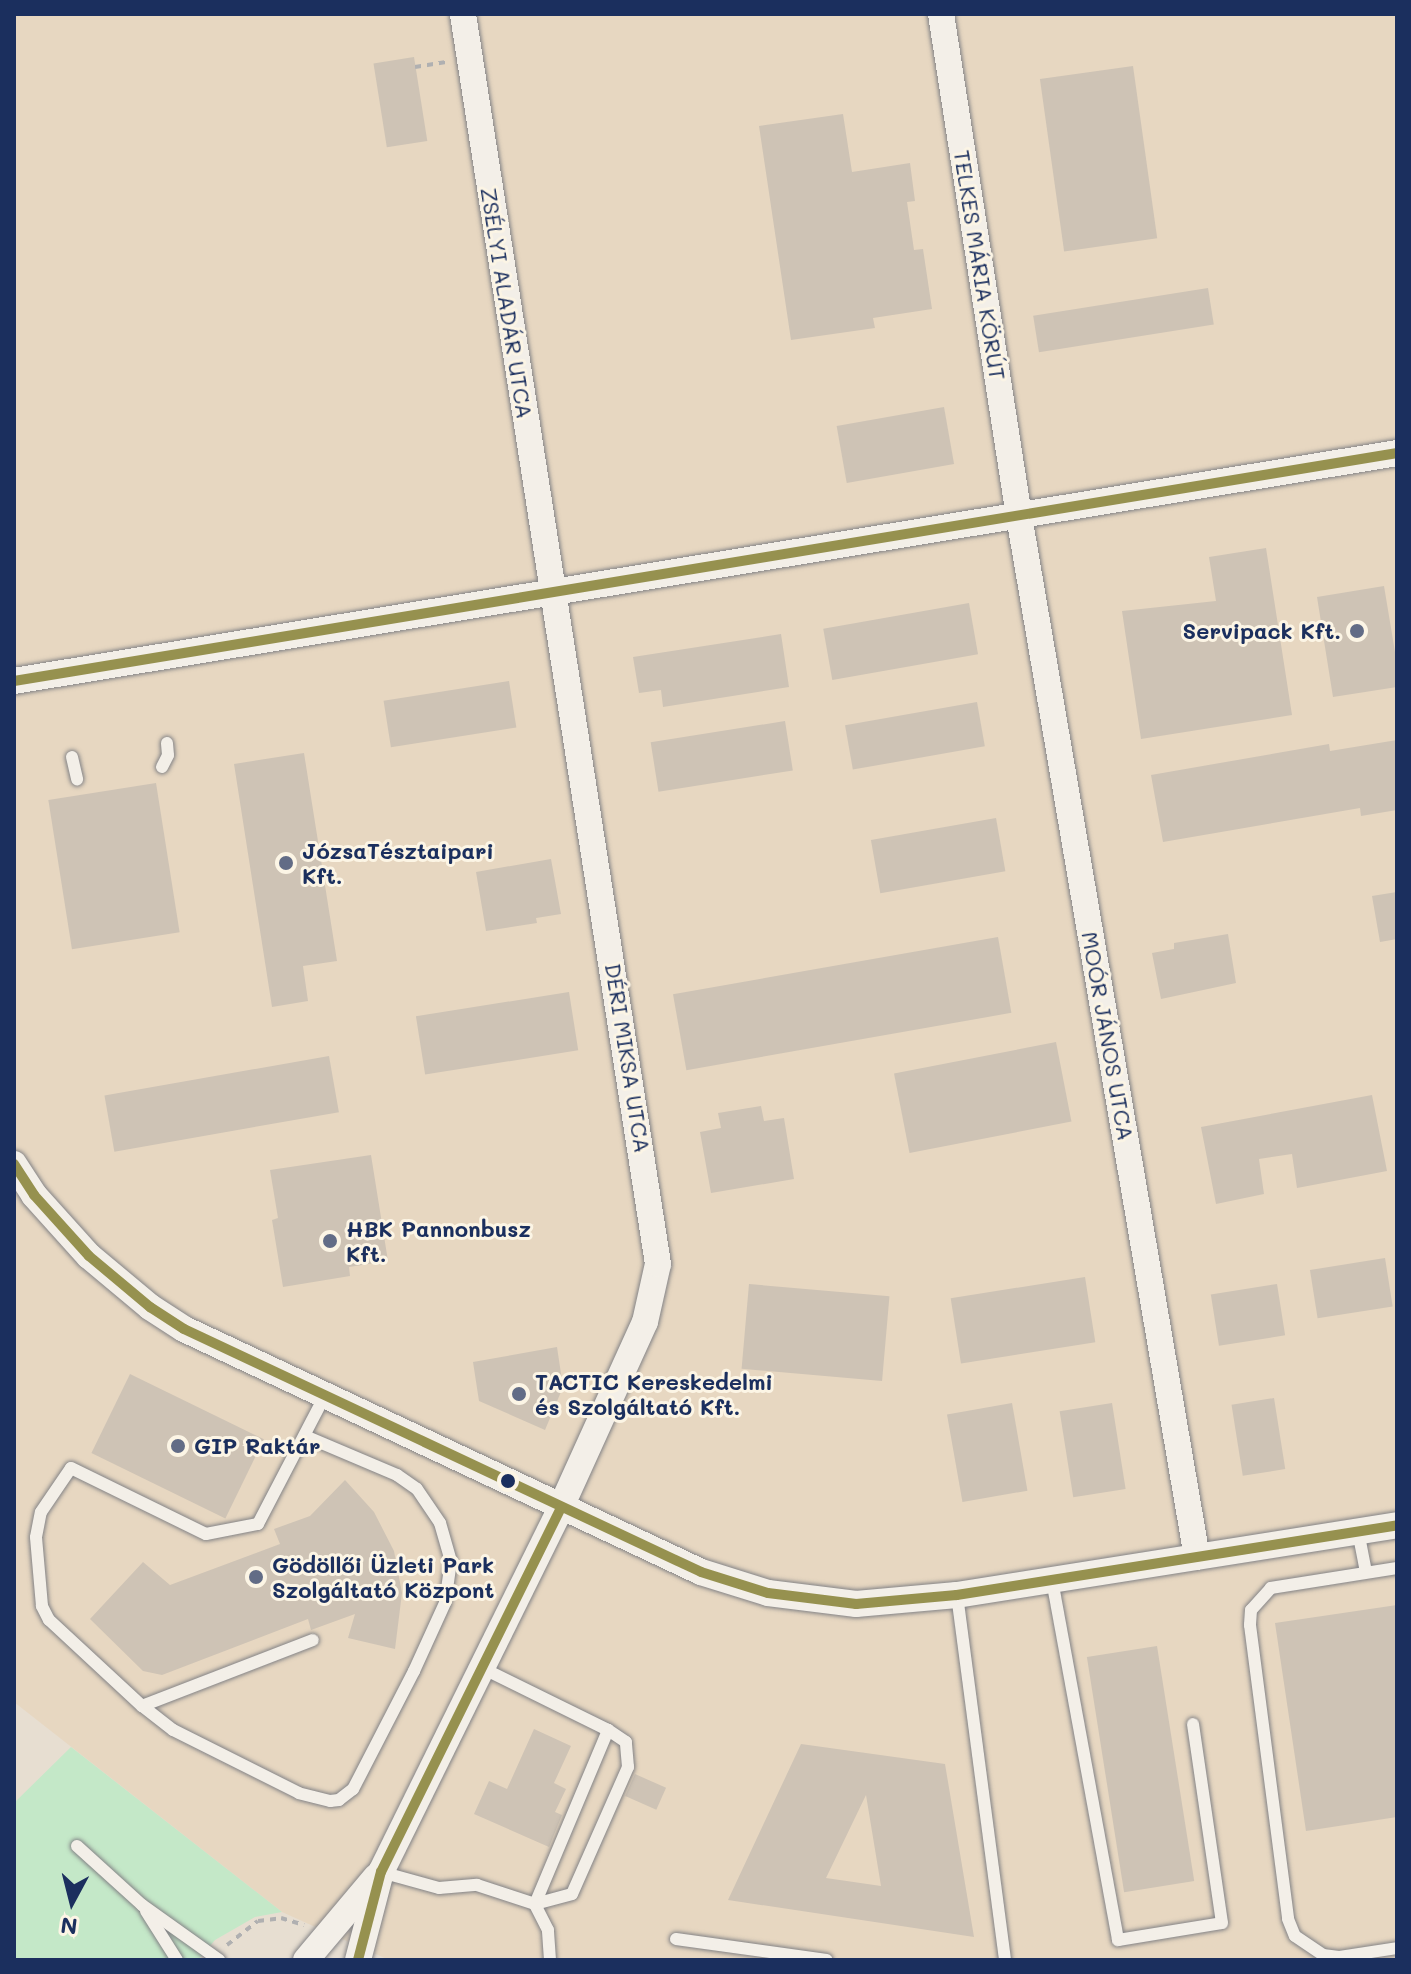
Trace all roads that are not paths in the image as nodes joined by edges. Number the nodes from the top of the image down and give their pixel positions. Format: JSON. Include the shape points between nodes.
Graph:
{"nodes":[{"id":1,"x":463,"y":14,"type":"edge"},
{"id":2,"x":941,"y":14,"type":"edge"},
{"id":3,"x":1397,"y":453,"type":"edge"},
{"id":4,"x":1019,"y":516,"type":"junction"},
{"id":5,"x":552,"y":592,"type":"junction"},
{"id":6,"x":14,"y":681,"type":"edge"},
{"id":7,"x":167,"y":743,"type":"dead end"},
{"id":8,"x":72,"y":757,"type":"dead end"},
{"id":9,"x":162,"y":767,"type":"dead end"},
{"id":10,"x":77,"y":779,"type":"dead end"},
{"id":11,"x":14,"y":1164,"type":"edge"},
{"id":12,"x":324,"y":1397,"type":"junction"},
{"id":13,"x":305,"y":1436,"type":"junction"},
{"id":14,"x":561,"y":1507,"type":"junction"},
{"id":15,"x":1397,"y":1525,"type":"edge"},
{"id":16,"x":1358,"y":1531,"type":"junction"},
{"id":17,"x":1197,"y":1557,"type":"junction"},
{"id":18,"x":1397,"y":1568,"type":"edge"},
{"id":19,"x":1366,"y":1572,"type":"junction"},
{"id":20,"x":1052,"y":1580,"type":"junction"},
{"id":21,"x":957,"y":1595,"type":"junction"},
{"id":22,"x":313,"y":1640,"type":"dead end"},
{"id":23,"x":482,"y":1668,"type":"junction"},
{"id":24,"x":142,"y":1706,"type":"junction"},
{"id":25,"x":1193,"y":1724,"type":"dead end"},
{"id":26,"x":608,"y":1730,"type":"junction"},
{"id":27,"x":77,"y":1846,"type":"dead end"},
{"id":28,"x":381,"y":1872,"type":"junction"},
{"id":29,"x":535,"y":1904,"type":"junction"},
{"id":30,"x":142,"y":1905,"type":"junction"},
{"id":31,"x":676,"y":1939,"type":"dead end"},
{"id":32,"x":1397,"y":1948,"type":"edge"},
{"id":33,"x":216,"y":1959,"type":"edge"},
{"id":34,"x":177,"y":1960,"type":"edge"},
{"id":35,"x":306,"y":1960,"type":"edge"},
{"id":36,"x":358,"y":1960,"type":"edge"},
{"id":37,"x":550,"y":1960,"type":"edge"},
{"id":38,"x":827,"y":1960,"type":"edge"},
{"id":39,"x":1005,"y":1960,"type":"edge"}],
"edges":[{"from":1,"to":5,"type":"street","name":"ZSÉLYI ALADÁR UTCA"},
{"from":2,"to":4,"type":"street","name":"TELKES MÁRIA KÖRÚT"},
{"from":3,"to":4,"type":"street"},
{"from":4,"to":5,"type":"street"},
{"from":4,"to":17,"type":"street","name":"MOÓR JÁNOS UTCA"},
{"from":5,"to":6,"type":"street"},
{"from":5,"to":14,"type":"street","name":"DÉRI MIKSA UTCA","via":[[658,1264],[645,1322]]},
{"from":7,"to":9,"type":"lane"},
{"from":8,"to":10,"type":"lane"},
{"from":11,"to":12,"type":"street","via":[[63,1230],[150,1307],[230,1353]]},
{"from":12,"to":13,"type":"lane"},
{"from":12,"to":14,"type":"street"},
{"from":13,"to":24,"type":"lane","via":[[258,1524],[206,1534],[71,1468],[41,1512],[36,1537],[42,1606],[49,1620]]},
{"from":13,"to":24,"type":"lane","via":[[397,1475],[417,1489],[440,1523],[451,1561],[445,1603],[353,1789],[339,1800],[317,1800],[173,1730]]},
{"from":14,"to":21,"type":"street","via":[[701,1572],[768,1593],[856,1604]]},
{"from":14,"to":23,"type":"street","name":"DÉRI MIKSA UTCA"},
{"from":15,"to":16,"type":"street"},
{"from":16,"to":17,"type":"street"},
{"from":16,"to":19,"type":"lane"},
{"from":17,"to":20,"type":"street"},
{"from":18,"to":19,"type":"lane"},
{"from":19,"to":32,"type":"lane","via":[[1271,1588],[1251,1610],[1250,1643],[1288,1919],[1295,1936],[1323,1955],[1339,1957]]},
{"from":20,"to":21,"type":"street"},
{"from":20,"to":25,"type":"lane","via":[[1118,1940],[1222,1923]]},
{"from":21,"to":39,"type":"lane"},
{"from":22,"to":24,"type":"lane"},
{"from":23,"to":26,"type":"lane"},
{"from":23,"to":28,"type":"street","name":"DÉRI MIKSA UTCA"},
{"from":26,"to":29,"type":"lane"},
{"from":26,"to":29,"type":"lane","via":[[626,1742],[628,1767],[572,1894]]},
{"from":27,"to":30,"type":"lane"},
{"from":28,"to":29,"type":"lane","via":[[439,1888],[477,1885]]},
{"from":28,"to":35,"type":"street"},
{"from":28,"to":36,"type":"street"},
{"from":29,"to":37,"type":"lane","via":[[548,1930]]},
{"from":30,"to":33,"type":"lane"},
{"from":30,"to":34,"type":"lane"},
{"from":31,"to":38,"type":"lane"}]}
